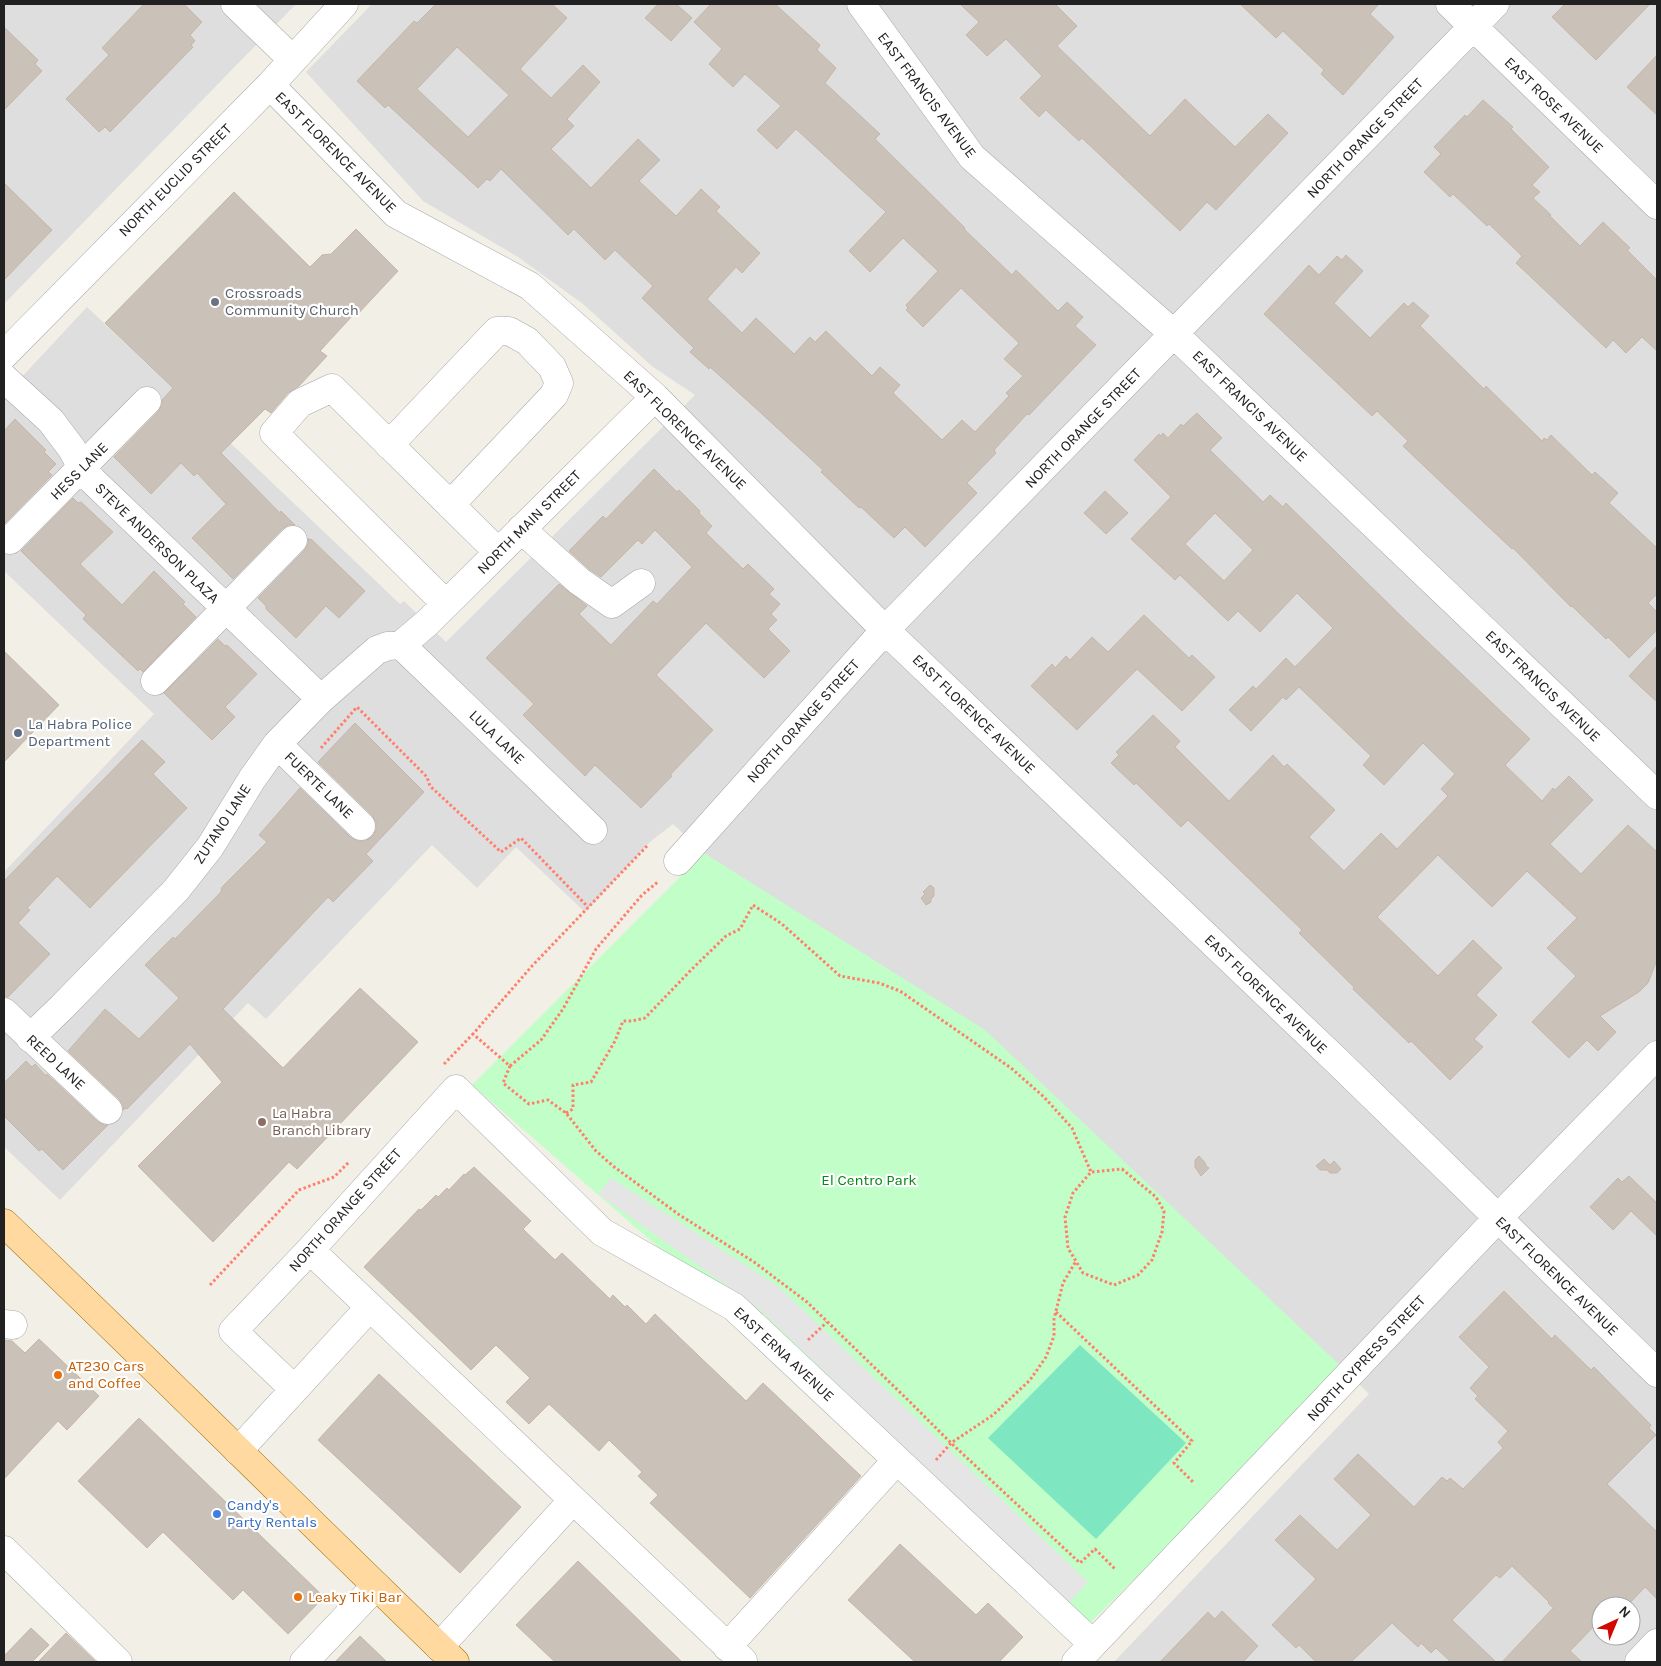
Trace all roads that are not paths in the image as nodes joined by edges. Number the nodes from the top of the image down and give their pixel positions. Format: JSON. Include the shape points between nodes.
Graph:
{"nodes":[{"id":1,"x":235,"y":4,"type":"edge"},
{"id":2,"x":344,"y":4,"type":"edge"},
{"id":3,"x":860,"y":4,"type":"edge"},
{"id":4,"x":1450,"y":4,"type":"edge"},
{"id":5,"x":1495,"y":4,"type":"edge"},
{"id":6,"x":1474,"y":27,"type":"junction"},
{"id":7,"x":293,"y":60,"type":"junction"},
{"id":8,"x":270,"y":85,"type":"junction"},
{"id":9,"x":1657,"y":205,"type":"edge"},
{"id":10,"x":1174,"y":334,"type":"junction"},
{"id":11,"x":4,"y":355,"type":"edge"},
{"id":12,"x":4,"y":378,"type":"edge"},
{"id":13,"x":655,"y":397,"type":"junction"},
{"id":14,"x":147,"y":401,"type":"dead end"},
{"id":15,"x":390,"y":445,"type":"junction"},
{"id":16,"x":82,"y":468,"type":"junction"},
{"id":17,"x":450,"y":505,"type":"junction"},
{"id":18,"x":521,"y":529,"type":"junction"},
{"id":19,"x":10,"y":540,"type":"dead end"},
{"id":20,"x":293,"y":540,"type":"dead end"},
{"id":21,"x":498,"y":552,"type":"junction"},
{"id":22,"x":641,"y":583,"type":"dead end"},
{"id":23,"x":446,"y":604,"type":"junction"},
{"id":24,"x":225,"y":608,"type":"junction"},
{"id":25,"x":886,"y":630,"type":"junction"},
{"id":26,"x":401,"y":645,"type":"junction"},
{"id":27,"x":155,"y":681,"type":"dead end"},
{"id":28,"x":321,"y":699,"type":"junction"},
{"id":29,"x":277,"y":744,"type":"junction"},
{"id":30,"x":1657,"y":795,"type":"edge"},
{"id":31,"x":361,"y":826,"type":"dead end"},
{"id":32,"x":592,"y":830,"type":"dead end"},
{"id":33,"x":671,"y":869,"type":"road end"},
{"id":34,"x":4,"y":1012,"type":"edge"},
{"id":35,"x":30,"y":1038,"type":"junction"},
{"id":36,"x":1657,"y":1055,"type":"edge"},
{"id":37,"x":456,"y":1089,"type":"joint"},
{"id":38,"x":108,"y":1110,"type":"dead end"},
{"id":39,"x":1498,"y":1218,"type":"junction"},
{"id":40,"x":4,"y":1223,"type":"edge"},
{"id":41,"x":310,"y":1250,"type":"junction"},
{"id":42,"x":370,"y":1307,"type":"junction"},
{"id":43,"x":1657,"y":1373,"type":"edge"},
{"id":44,"x":294,"y":1389,"type":"junction"},
{"id":45,"x":238,"y":1451,"type":"junction"},
{"id":46,"x":897,"y":1460,"type":"junction"},
{"id":47,"x":573,"y":1500,"type":"junction"},
{"id":48,"x":4,"y":1550,"type":"edge"},
{"id":49,"x":376,"y":1586,"type":"junction"},
{"id":50,"x":1657,"y":1644,"type":"edge"},
{"id":51,"x":1085,"y":1653,"type":"edge"},
{"id":52,"x":447,"y":1655,"type":"edge"},
{"id":53,"x":118,"y":1662,"type":"edge"},
{"id":54,"x":304,"y":1662,"type":"edge"},
{"id":55,"x":1640,"y":1662,"type":"edge"}],
"edges":[{"from":1,"to":7,"type":"street"},
{"from":2,"to":7,"type":"street","name":"NORTH EUCLID STREET"},
{"from":3,"to":10,"type":"street","name":"EAST FRANCIS AVENUE","via":[[972,157]]},
{"from":4,"to":6,"type":"street","name":"EAST ROSE AVENUE"},
{"from":5,"to":6,"type":"street","name":"NORTH ORANGE STREET"},
{"from":6,"to":9,"type":"street","name":"EAST ROSE AVENUE"},
{"from":6,"to":10,"type":"street","name":"NORTH ORANGE STREET"},
{"from":7,"to":8,"type":"street","name":"NORTH EUCLID STREET"},
{"from":8,"to":11,"type":"street","name":"NORTH EUCLID STREET"},
{"from":8,"to":13,"type":"street","name":"EAST FLORENCE AVENUE","via":[[396,214],[530,286]]},
{"from":10,"to":25,"type":"street","name":"NORTH ORANGE STREET"},
{"from":10,"to":30,"type":"street","name":"EAST FRANCIS AVENUE"},
{"from":12,"to":16,"type":"street","name":"STEVE ANDERSON PLAZA","via":[[51,422]]},
{"from":13,"to":18,"type":"street","name":"NORTH MAIN STREET"},
{"from":13,"to":25,"type":"street","name":"EAST FLORENCE AVENUE"},
{"from":14,"to":16,"type":"street","name":"HESS LANE"},
{"from":15,"to":17,"type":"street"},
{"from":15,"to":17,"type":"street","via":[[497,330],[509,331],[527,341],[544,357],[559,383],[554,395]]},
{"from":15,"to":23,"type":"street","via":[[332,388],[300,403],[274,433]]},
{"from":16,"to":19,"type":"street","name":"HESS LANE"},
{"from":16,"to":24,"type":"street","name":"STEVE ANDERSON PLAZA"},
{"from":17,"to":21,"type":"street"},
{"from":18,"to":21,"type":"street","name":"NORTH MAIN STREET"},
{"from":18,"to":22,"type":"street","via":[[612,604]]},
{"from":20,"to":24,"type":"street"},
{"from":21,"to":23,"type":"street","name":"NORTH MAIN STREET"},
{"from":23,"to":26,"type":"street","name":"NORTH MAIN STREET"},
{"from":24,"to":27,"type":"street"},
{"from":24,"to":28,"type":"street","name":"STEVE ANDERSON PLAZA"},
{"from":25,"to":33,"type":"street","name":"NORTH ORANGE STREET"},
{"from":25,"to":39,"type":"street","name":"EAST FLORENCE AVENUE"},
{"from":26,"to":28,"type":"street","name":"ZUTANO LANE","via":[[377,650]]},
{"from":26,"to":32,"type":"street","name":"LULA LANE"},
{"from":28,"to":29,"type":"street","name":"ZUTANO LANE"},
{"from":29,"to":31,"type":"street","name":"FUERTE LANE"},
{"from":29,"to":35,"type":"street","name":"ZUTANO LANE","via":[[210,847],[176,890]]},
{"from":34,"to":35,"type":"street","name":"REED LANE"},
{"from":35,"to":38,"type":"street","name":"REED LANE"},
{"from":36,"to":39,"type":"street","name":"NORTH CYPRESS STREET"},
{"from":37,"to":41,"type":"street","name":"NORTH ORANGE STREET"},
{"from":37,"to":46,"type":"street","name":"EAST ERNA AVENUE","via":[[602,1232],[734,1307]]},
{"from":39,"to":43,"type":"street","name":"EAST FLORENCE AVENUE"},
{"from":39,"to":51,"type":"street","name":"NORTH CYPRESS STREET"},
{"from":40,"to":45,"type":"main road"},
{"from":41,"to":42,"type":"street"},
{"from":41,"to":44,"type":"street","name":"NORTH ORANGE STREET","via":[[233,1331]]},
{"from":42,"to":44,"type":"street"},
{"from":42,"to":47,"type":"street"},
{"from":44,"to":45,"type":"street"},
{"from":45,"to":49,"type":"main road"},
{"from":46,"to":47,"type":"street","via":[[735,1654]]},
{"from":46,"to":51,"type":"street","name":"EAST ERNA AVENUE"},
{"from":47,"to":52,"type":"street"},
{"from":48,"to":53,"type":"street"},
{"from":49,"to":52,"type":"main road"},
{"from":49,"to":54,"type":"street"},
{"from":50,"to":55,"type":"street"}]}
